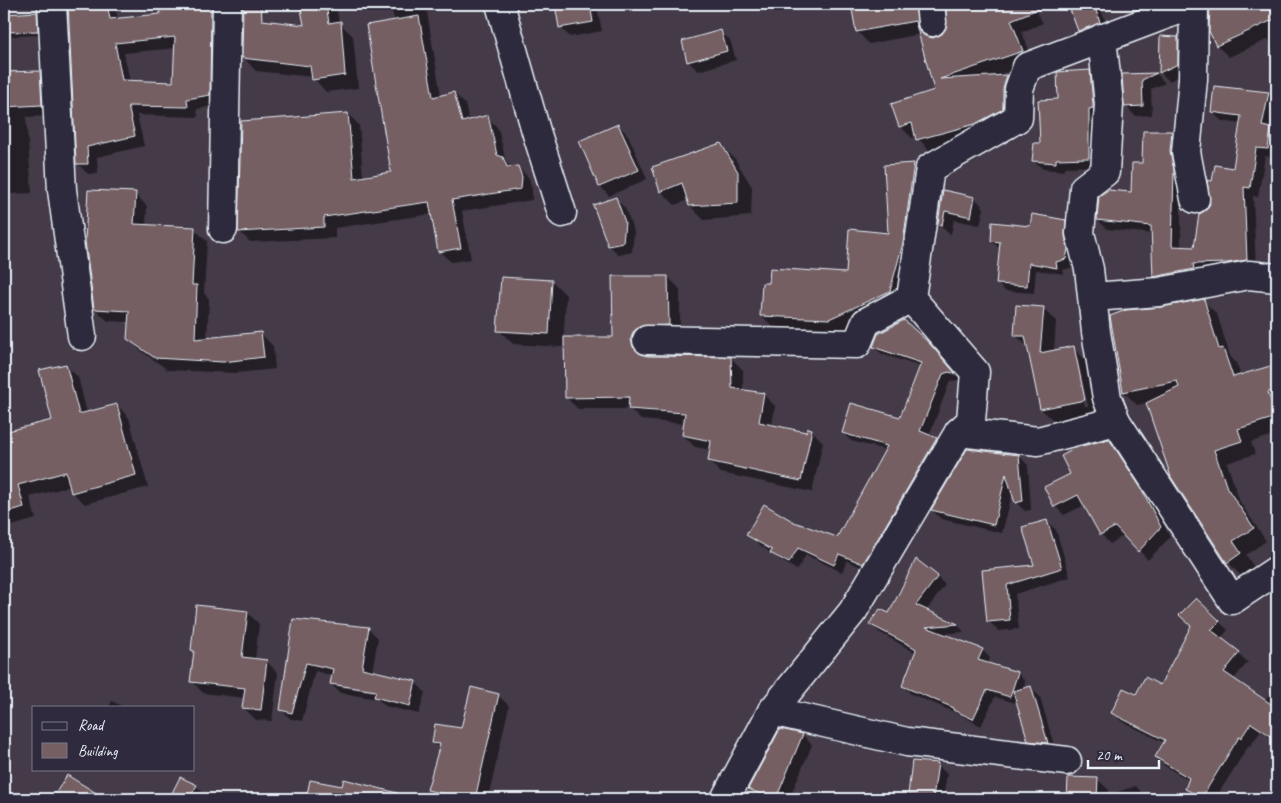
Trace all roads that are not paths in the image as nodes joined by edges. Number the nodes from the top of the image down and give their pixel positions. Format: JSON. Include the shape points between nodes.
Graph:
{"nodes":[{"id":1,"x":52,"y":4,"type":"edge"},
{"id":2,"x":227,"y":4,"type":"edge"},
{"id":3,"x":500,"y":4,"type":"edge"},
{"id":4,"x":1194,"y":4,"type":"edge"},
{"id":5,"x":1102,"y":38,"type":"junction"},
{"id":6,"x":1195,"y":199,"type":"dead end"},
{"id":7,"x":562,"y":212,"type":"dead end"},
{"id":8,"x":223,"y":229,"type":"dead end"},
{"id":9,"x":1277,"y":278,"type":"edge"},
{"id":10,"x":1093,"y":297,"type":"junction"},
{"id":11,"x":912,"y":298,"type":"junction"},
{"id":12,"x":82,"y":336,"type":"dead end"},
{"id":13,"x":647,"y":340,"type":"dead end"},
{"id":14,"x":1116,"y":421,"type":"junction"},
{"id":15,"x":959,"y":432,"type":"junction"},
{"id":16,"x":1277,"y":570,"type":"edge"},
{"id":17,"x":772,"y":711,"type":"junction"},
{"id":18,"x":1066,"y":761,"type":"dead end"},
{"id":19,"x":725,"y":799,"type":"edge"}],
"edges":[{"from":1,"to":12,"type":"street","via":[[62,190]]},
{"from":2,"to":8,"type":"street"},
{"from":3,"to":7,"type":"street"},
{"from":4,"to":5,"type":"street"},
{"from":4,"to":6,"type":"street","via":[[1193,79],[1186,152]]},
{"from":5,"to":10,"type":"street","via":[[1109,104],[1105,172],[1084,188],[1080,233]]},
{"from":5,"to":11,"type":"street","via":[[1027,67],[1019,89],[1018,118],[930,168]]},
{"from":9,"to":10,"type":"street","via":[[1249,275],[1159,292]]},
{"from":10,"to":14,"type":"street","via":[[1107,398]]},
{"from":11,"to":13,"type":"street","via":[[866,322],[857,344]]},
{"from":11,"to":15,"type":"street","via":[[975,372],[971,421]]},
{"from":14,"to":15,"type":"street","via":[[1038,441]]},
{"from":14,"to":16,"type":"street","via":[[1232,600]]},
{"from":15,"to":17,"type":"street","via":[[854,611]]},
{"from":17,"to":18,"type":"street","via":[[907,742]]},
{"from":17,"to":19,"type":"street"}]}
